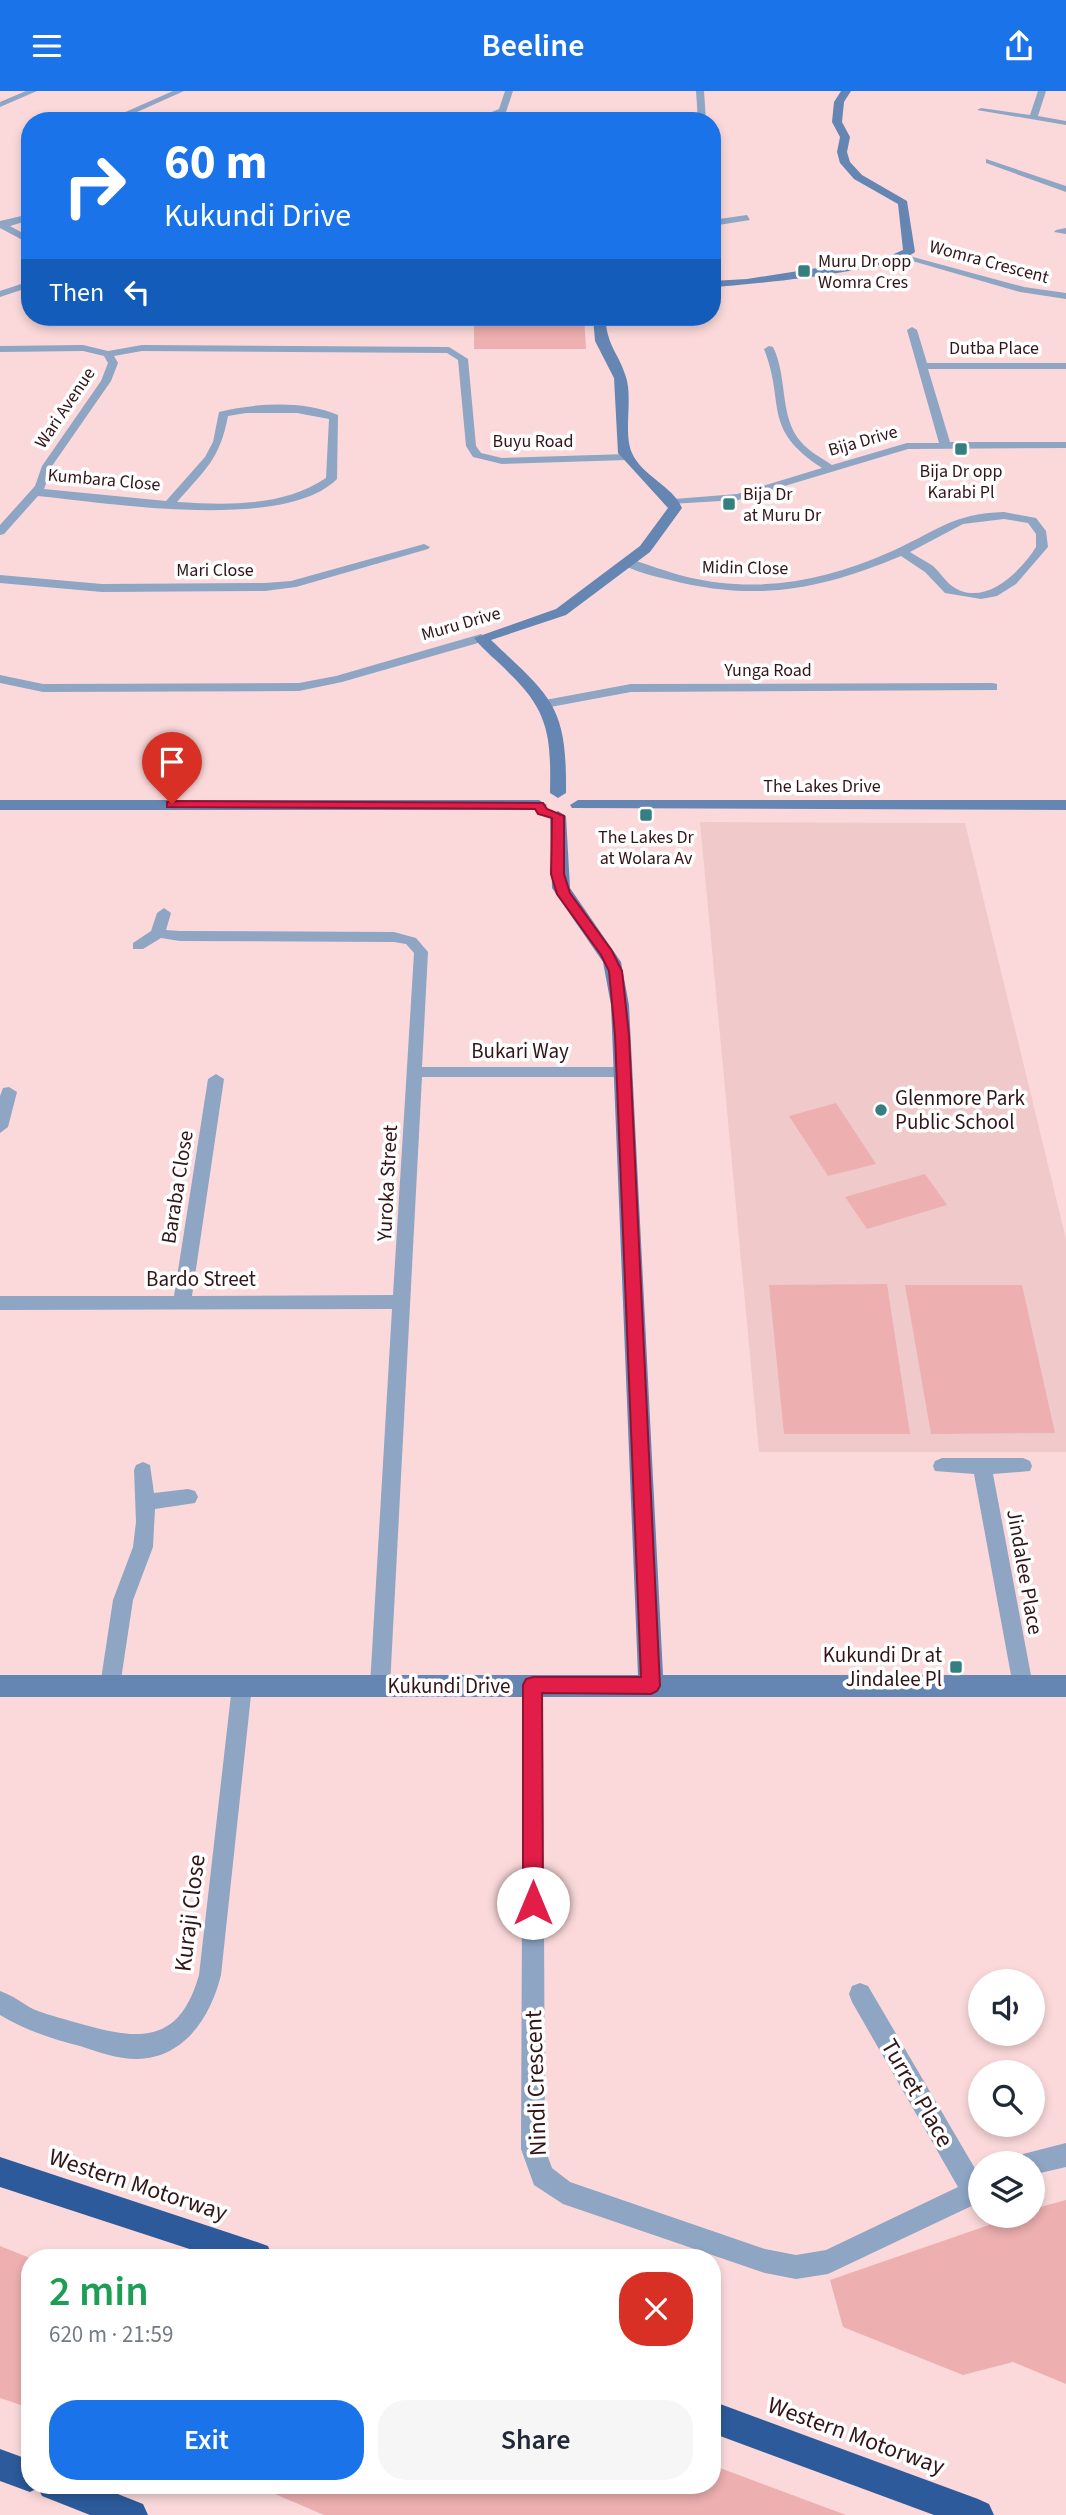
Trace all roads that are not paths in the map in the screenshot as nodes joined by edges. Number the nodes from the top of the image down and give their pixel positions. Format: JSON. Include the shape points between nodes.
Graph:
{"nodes":[{"id":1,"x":33,"y":91,"type":"edge"},
{"id":2,"x":180,"y":91,"type":"edge"},
{"id":3,"x":509,"y":91,"type":"edge"},
{"id":4,"x":700,"y":91,"type":"edge"},
{"id":5,"x":846,"y":91,"type":"edge"},
{"id":6,"x":1042,"y":91,"type":"edge"},
{"id":7,"x":0,"y":105,"type":"edge"},
{"id":8,"x":981,"y":110,"type":"dead end"},
{"id":9,"x":130,"y":112,"type":"edge"},
{"id":10,"x":498,"y":112,"type":"edge"},
{"id":11,"x":701,"y":112,"type":"edge"},
{"id":12,"x":1034,"y":119,"type":"junction"},
{"id":13,"x":1066,"y":123,"type":"edge"},
{"id":14,"x":989,"y":161,"type":"dead end"},
{"id":15,"x":1066,"y":189,"type":"edge"},
{"id":16,"x":747,"y":218,"type":"dead end"},
{"id":17,"x":21,"y":219,"type":"edge"},
{"id":18,"x":721,"y":222,"type":"edge"},
{"id":19,"x":1,"y":225,"type":"edge"},
{"id":20,"x":21,"y":236,"type":"edge"},
{"id":21,"x":905,"y":256,"type":"junction"},
{"id":22,"x":721,"y":283,"type":"edge"},
{"id":23,"x":21,"y":287,"type":"edge"},
{"id":24,"x":0,"y":294,"type":"edge"},
{"id":25,"x":1066,"y":296,"type":"edge"},
{"id":26,"x":600,"y":326,"type":"edge"},
{"id":27,"x":912,"y":330,"type":"dead end"},
{"id":28,"x":0,"y":349,"type":"edge"},
{"id":29,"x":769,"y":349,"type":"dead end"},
{"id":30,"x":108,"y":354,"type":"junction"},
{"id":31,"x":923,"y":366,"type":"junction"},
{"id":32,"x":1066,"y":366,"type":"edge"},
{"id":33,"x":945,"y":444,"type":"junction"},
{"id":34,"x":1066,"y":445,"type":"edge"},
{"id":35,"x":627,"y":457,"type":"junction"},
{"id":36,"x":829,"y":468,"type":"junction"},
{"id":37,"x":36,"y":492,"type":"junction"},
{"id":38,"x":674,"y":502,"type":"junction"},
{"id":39,"x":170,"y":503,"type":"junction"},
{"id":40,"x":0,"y":532,"type":"edge"},
{"id":41,"x":424,"y":547,"type":"dead end"},
{"id":42,"x":902,"y":552,"type":"junction"},
{"id":43,"x":626,"y":562,"type":"junction"},
{"id":44,"x":0,"y":579,"type":"edge"},
{"id":45,"x":481,"y":638,"type":"junction"},
{"id":46,"x":0,"y":679,"type":"edge"},
{"id":47,"x":993,"y":687,"type":"dead end"},
{"id":48,"x":545,"y":704,"type":"junction"},
{"id":49,"x":558,"y":793,"type":"junction"},
{"id":50,"x":0,"y":805,"type":"edge"},
{"id":51,"x":539,"y":805,"type":"junction"},
{"id":52,"x":578,"y":805,"type":"junction"},
{"id":53,"x":1066,"y":806,"type":"edge"},
{"id":54,"x":558,"y":816,"type":"junction"},
{"id":55,"x":164,"y":913,"type":"dead end"},
{"id":56,"x":158,"y":933,"type":"junction"},
{"id":57,"x":138,"y":946,"type":"dead end"},
{"id":58,"x":416,"y":1072,"type":"junction"},
{"id":59,"x":624,"y":1072,"type":"junction"},
{"id":60,"x":216,"y":1079,"type":"dead end"},
{"id":61,"x":9,"y":1092,"type":"dead end"},
{"id":62,"x":0,"y":1127,"type":"edge"},
{"id":63,"x":182,"y":1302,"type":"junction"},
{"id":64,"x":403,"y":1302,"type":"junction"},
{"id":65,"x":0,"y":1303,"type":"edge"},
{"id":66,"x":942,"y":1466,"type":"dead end"},
{"id":67,"x":982,"y":1466,"type":"junction"},
{"id":68,"x":1023,"y":1466,"type":"dead end"},
{"id":69,"x":143,"y":1470,"type":"dead end"},
{"id":70,"x":188,"y":1497,"type":"dead end"},
{"id":71,"x":145,"y":1502,"type":"junction"},
{"id":72,"x":533,"y":1685,"type":"junction"},
{"id":73,"x":0,"y":1686,"type":"edge"},
{"id":74,"x":110,"y":1686,"type":"junction"},
{"id":75,"x":242,"y":1686,"type":"junction"},
{"id":76,"x":380,"y":1686,"type":"junction"},
{"id":77,"x":651,"y":1686,"type":"junction"},
{"id":78,"x":1023,"y":1686,"type":"junction"},
{"id":79,"x":1066,"y":1686,"type":"edge"},
{"id":80,"x":860,"y":1994,"type":"dead end"},
{"id":81,"x":0,"y":2002,"type":"edge"},
{"id":82,"x":1066,"y":2155,"type":"edge"},
{"id":83,"x":1045,"y":2160,"type":"edge"},
{"id":84,"x":0,"y":2172,"type":"edge"},
{"id":85,"x":968,"y":2176,"type":"edge"},
{"id":86,"x":968,"y":2195,"type":"edge"},
{"id":87,"x":233,"y":2249,"type":"edge"},
{"id":88,"x":721,"y":2420,"type":"edge"},
{"id":89,"x":0,"y":2465,"type":"edge"},
{"id":90,"x":21,"y":2473,"type":"edge"},
{"id":91,"x":77,"y":2494,"type":"edge"},
{"id":92,"x":132,"y":2515,"type":"edge"},
{"id":93,"x":978,"y":2515,"type":"edge"}],
"edges":[{"from":1,"to":7,"type":"street"},
{"from":2,"to":9,"type":"street"},
{"from":3,"to":10,"type":"street","via":[[503,110]]},
{"from":4,"to":11,"type":"street"},
{"from":5,"to":21,"type":"street","via":[[839,102],[837,122],[845,137],[844,160],[854,174],[903,203],[911,246]]},
{"from":6,"to":12,"type":"street"},
{"from":8,"to":12,"type":"street"},
{"from":12,"to":13,"type":"street"},
{"from":14,"to":15,"type":"street"},
{"from":16,"to":18,"type":"street"},
{"from":17,"to":19,"type":"street"},
{"from":19,"to":20,"type":"street"},
{"from":21,"to":22,"type":"street"},
{"from":21,"to":25,"type":"street","name":"Womra Crescent","via":[[1023,290]]},
{"from":23,"to":24,"type":"street"},
{"from":26,"to":35,"type":"street","via":[[601,341],[620,375]]},
{"from":27,"to":31,"type":"street"},
{"from":28,"to":30,"type":"street","name":"Wari Avenue","via":[[83,348]]},
{"from":29,"to":36,"type":"street","via":[[790,435]]},
{"from":30,"to":35,"type":"street","name":"Buyu Road","via":[[142,348],[449,350],[463,359],[471,449],[477,455],[498,461]]},
{"from":30,"to":37,"type":"street","name":"Wari Avenue","via":[[113,363],[110,374],[47,466]]},
{"from":31,"to":32,"type":"street","name":"Dutba Place"},
{"from":31,"to":33,"type":"street"},
{"from":33,"to":34,"type":"street","name":"Bija Drive"},
{"from":33,"to":36,"type":"street","name":"Bija Drive","via":[[899,447]]},
{"from":35,"to":38,"type":"street"},
{"from":36,"to":38,"type":"street","name":"Bija Drive","via":[[730,498]]},
{"from":37,"to":39,"type":"street","name":"Kumbara Close"},
{"from":37,"to":40,"type":"street","name":"Wari Avenue"},
{"from":38,"to":43,"type":"street","name":"Muru Drive","via":[[674,511],[656,537]]},
{"from":39,"to":39,"type":"street","name":"Kumbara Close","via":[[241,507],[319,489],[332,475],[334,417],[315,410],[226,413],[220,418],[220,436],[213,453]]},
{"from":41,"to":44,"type":"street","name":"Mari Close","via":[[292,584],[265,587],[102,587]]},
{"from":42,"to":42,"type":"street","name":"Midin Close","via":[[957,522],[983,516],[1031,519],[1044,543],[1006,589],[994,593],[949,590],[929,569]]},
{"from":42,"to":43,"type":"street","name":"Midin Close","via":[[806,584],[780,588],[705,586]]},
{"from":43,"to":45,"type":"street","name":"Muru Drive","via":[[555,616]]},
{"from":45,"to":46,"type":"street","name":"Muru Drive","via":[[299,687],[43,688]]},
{"from":45,"to":48,"type":"street"},
{"from":47,"to":48,"type":"street","name":"Yunga Road","via":[[631,688]]},
{"from":48,"to":49,"type":"street","via":[[556,734]]},
{"from":49,"to":51,"type":"street"},
{"from":49,"to":52,"type":"street","via":[[570,796]]},
{"from":50,"to":51,"type":"street"},
{"from":51,"to":54,"type":"street","via":[[543,812]]},
{"from":52,"to":53,"type":"street","name":"The Lakes Drive"},
{"from":52,"to":54,"type":"street","via":[[574,812]]},
{"from":54,"to":59,"type":"street","via":[[561,888],[615,971]]},
{"from":55,"to":56,"type":"street"},
{"from":56,"to":57,"type":"street"},
{"from":56,"to":58,"type":"street","name":"Yuroka Street","via":[[411,941],[423,957]]},
{"from":58,"to":59,"type":"street","name":"Bukari Way"},
{"from":58,"to":64,"type":"street","name":"Yuroka Street"},
{"from":59,"to":77,"type":"street"},
{"from":60,"to":63,"type":"street","name":"Baraba Close"},
{"from":61,"to":62,"type":"street"},
{"from":63,"to":64,"type":"street","name":"Bardo Street"},
{"from":63,"to":65,"type":"street","name":"Bardo Street"},
{"from":64,"to":76,"type":"street","name":"Yuroka Street"},
{"from":66,"to":67,"type":"street"},
{"from":67,"to":68,"type":"street"},
{"from":67,"to":78,"type":"street","name":"Jindalee Place"},
{"from":69,"to":71,"type":"street"},
{"from":70,"to":71,"type":"street"},
{"from":71,"to":74,"type":"street","via":[[143,1546],[123,1600]]},
{"from":72,"to":76,"type":"street","name":"Kukundi Drive"},
{"from":72,"to":77,"type":"street","name":"Kukundi Drive"},
{"from":72,"to":86,"type":"street","name":"Nindi Crescent","via":[[533,2149],[543,2176],[563,2192],[765,2261],[796,2267],[828,2262]]},
{"from":73,"to":74,"type":"street","name":"Kukundi Drive"},
{"from":74,"to":75,"type":"street","name":"Kukundi Drive"},
{"from":75,"to":76,"type":"street","name":"Kukundi Drive"},
{"from":75,"to":81,"type":"street","name":"Kuraji Close","via":[[210,1975],[192,2018],[159,2043],[132,2047],[36,2022]]},
{"from":77,"to":78,"type":"street","name":"Kukundi Drive"},
{"from":78,"to":79,"type":"street","name":"Kukundi Drive"},
{"from":80,"to":85,"type":"street","name":"Turret Place"},
{"from":82,"to":83,"type":"street"},
{"from":84,"to":87,"type":"highway","name":"Western Motorway"},
{"from":88,"to":93,"type":"highway","name":"Western Motorway"},
{"from":89,"to":90,"type":"highway"},
{"from":91,"to":92,"type":"highway"}]}
